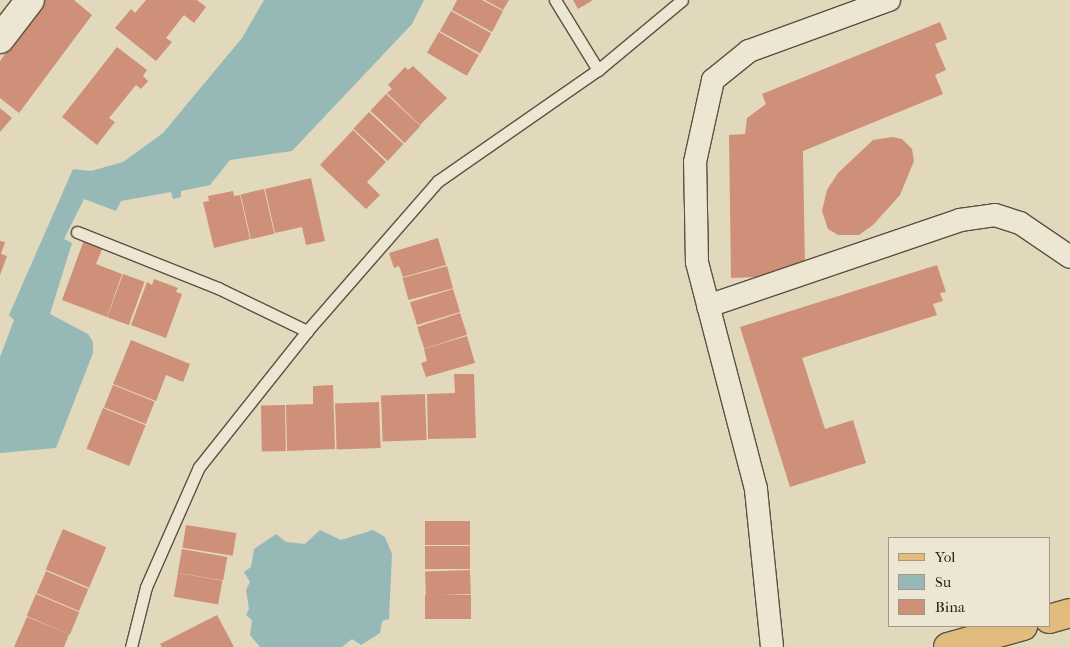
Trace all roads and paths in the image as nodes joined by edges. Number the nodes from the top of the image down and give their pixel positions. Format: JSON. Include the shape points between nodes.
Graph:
{"nodes":[{"id":1,"x":30,"y":0,"type":"edge"},
{"id":2,"x":555,"y":0,"type":"edge"},
{"id":3,"x":682,"y":0,"type":"edge"},
{"id":4,"x":889,"y":0,"type":"edge"},
{"id":5,"x":0,"y":39,"type":"edge"},
{"id":6,"x":598,"y":70,"type":"junction"},
{"id":7,"x":77,"y":232,"type":"dead end"},
{"id":8,"x":1070,"y":257,"type":"edge"},
{"id":9,"x":708,"y":306,"type":"junction"},
{"id":10,"x":308,"y":330,"type":"junction"},
{"id":11,"x":1070,"y":613,"type":"edge"},
{"id":12,"x":1050,"y":619,"type":"edge"},
{"id":13,"x":1019,"y":627,"type":"edge"},
{"id":14,"x":131,"y":647,"type":"edge"},
{"id":15,"x":772,"y":647,"type":"edge"},
{"id":16,"x":948,"y":647,"type":"edge"}],
"edges":[{"from":1,"to":5,"type":"street"},
{"from":2,"to":6,"type":"lane"},
{"from":3,"to":6,"type":"lane"},
{"from":4,"to":9,"type":"street","via":[[749,51],[713,80],[695,162],[697,262]]},
{"from":6,"to":10,"type":"lane","via":[[438,181]]},
{"from":7,"to":10,"type":"lane","via":[[218,288]]},
{"from":8,"to":9,"type":"street","via":[[1020,224],[995,215],[960,220]]},
{"from":9,"to":15,"type":"street","via":[[756,489]]},
{"from":10,"to":14,"type":"lane","via":[[199,467],[146,587]]},
{"from":11,"to":12,"type":"main road"},
{"from":13,"to":16,"type":"main road"}]}
